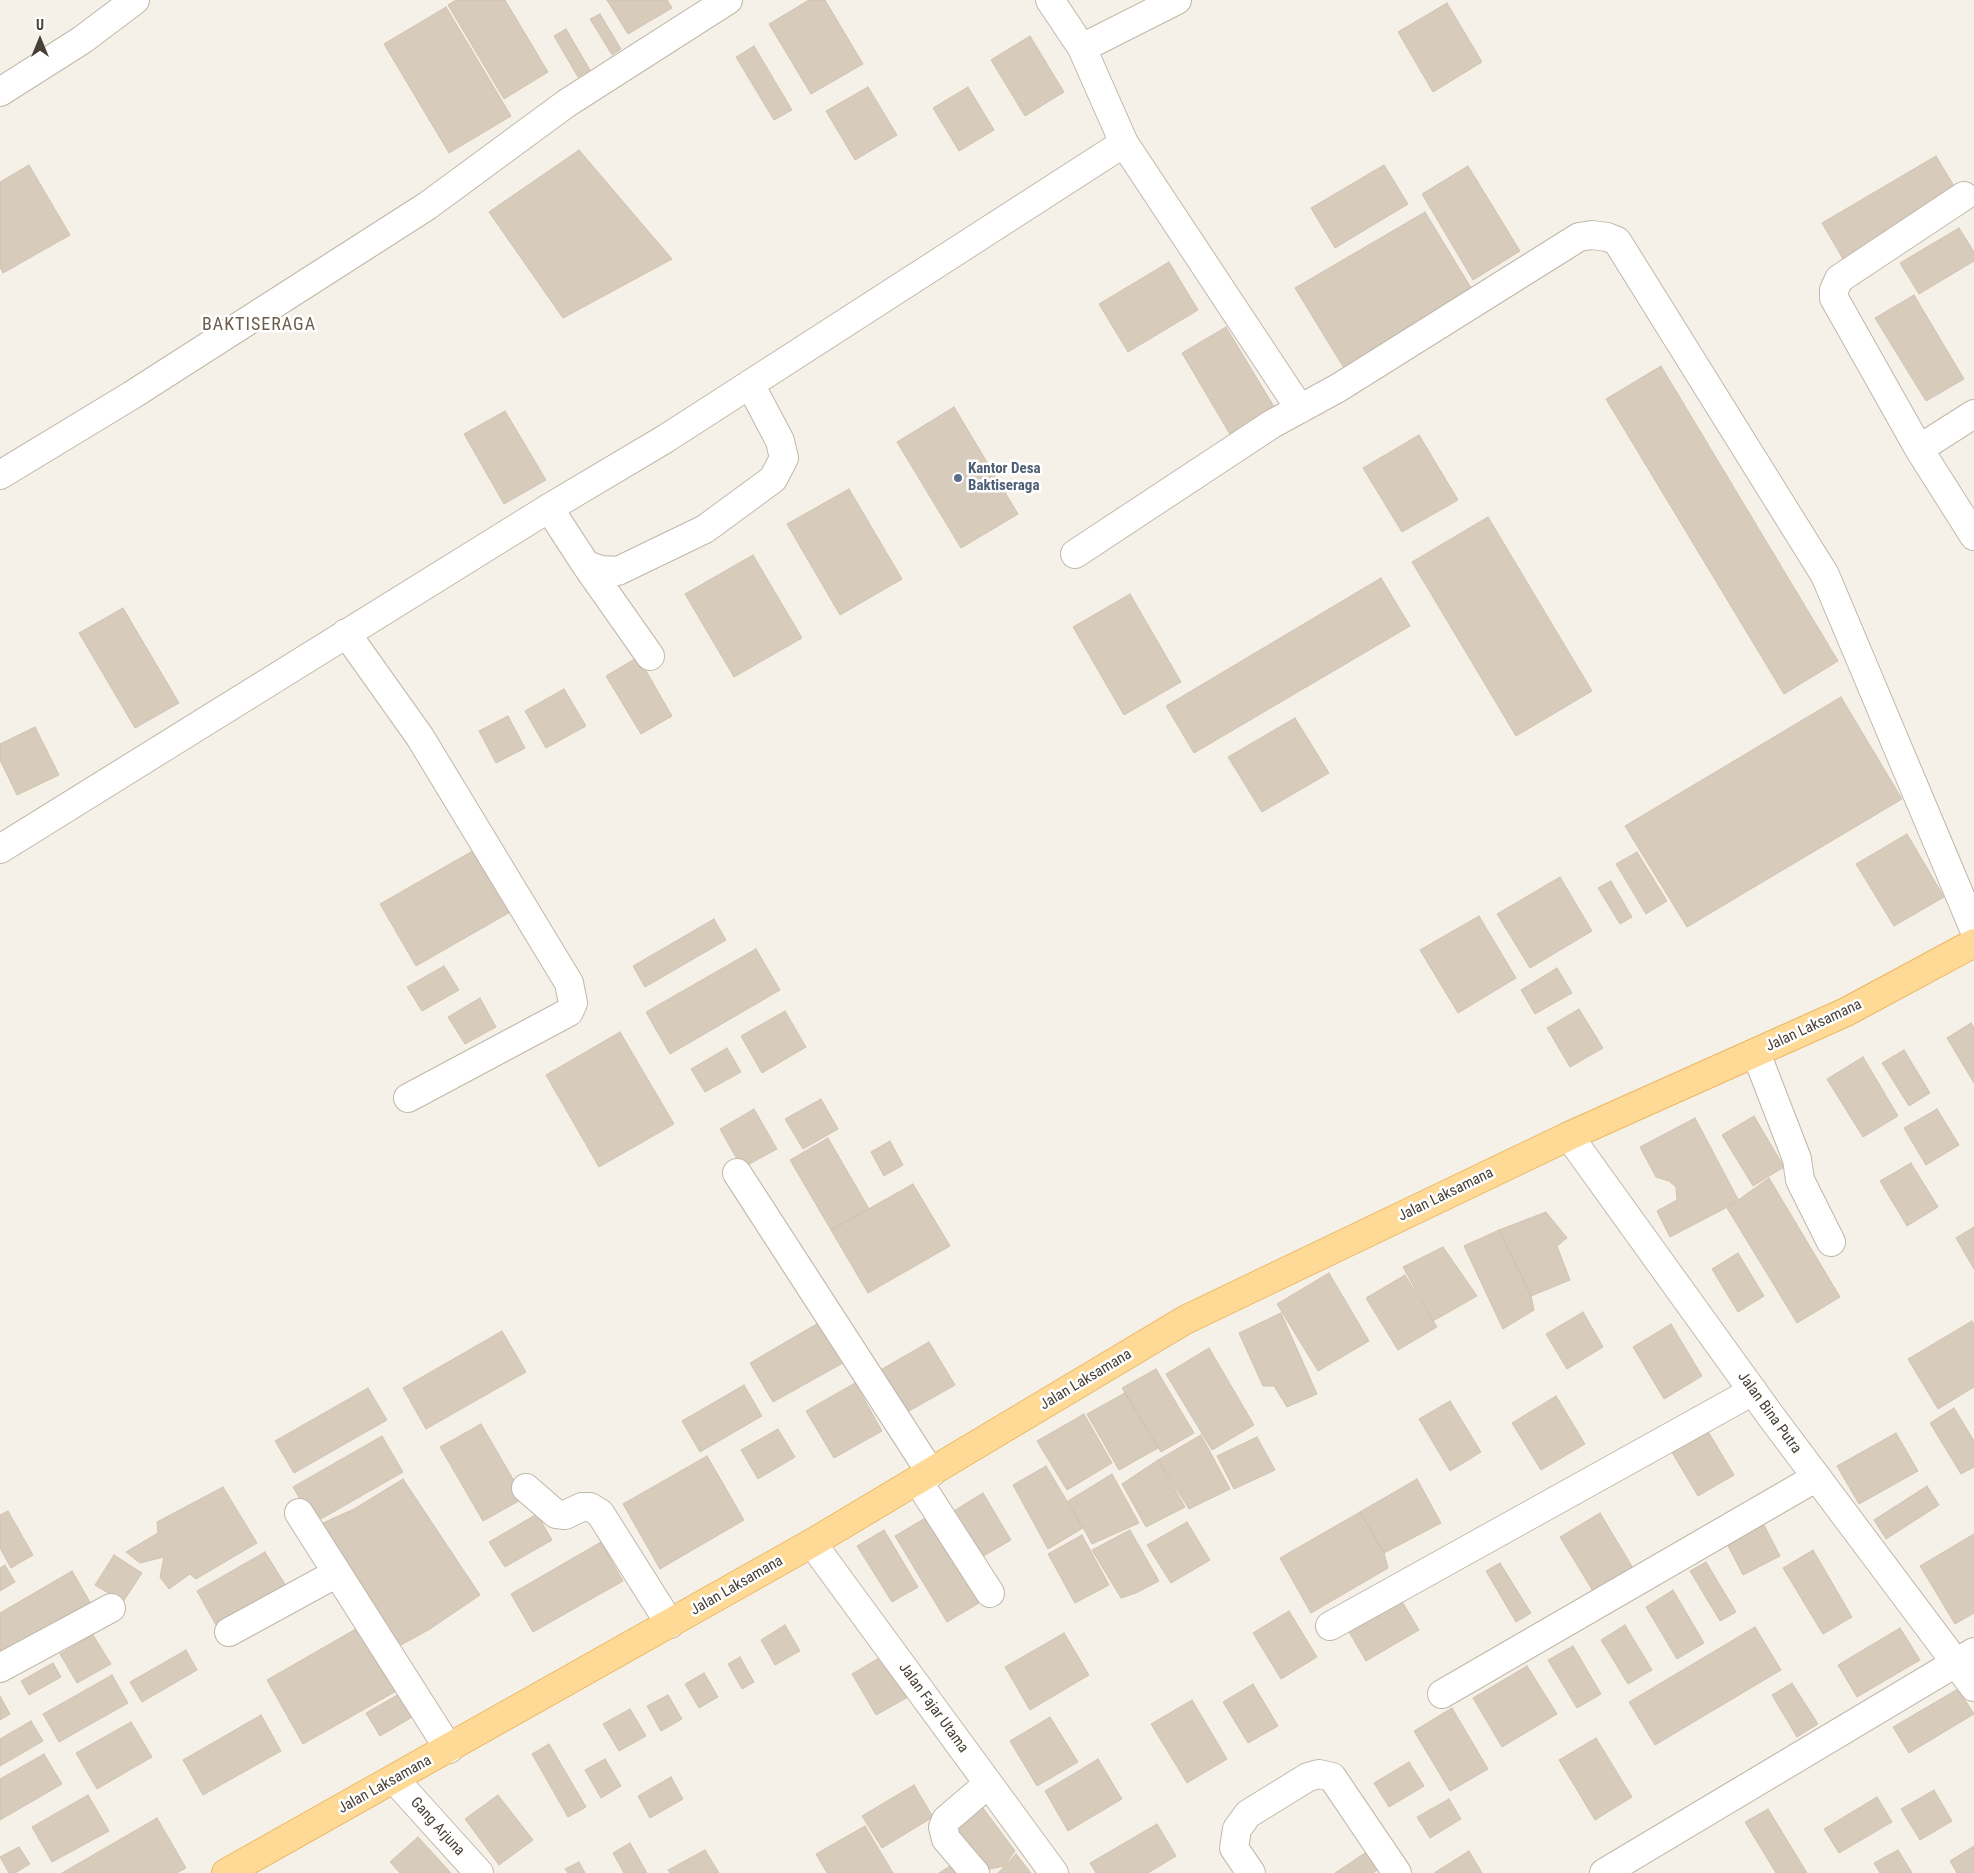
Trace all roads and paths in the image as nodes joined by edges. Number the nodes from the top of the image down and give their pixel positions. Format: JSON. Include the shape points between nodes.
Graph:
{"nodes":[{"id":1,"x":135,"y":0,"type":"edge"},
{"id":2,"x":728,"y":0,"type":"edge"},
{"id":3,"x":1050,"y":0,"type":"edge"},
{"id":4,"x":1177,"y":0,"type":"edge"},
{"id":5,"x":1082,"y":48,"type":"junction"},
{"id":6,"x":0,"y":92,"type":"edge"},
{"id":7,"x":1124,"y":143,"type":"junction"},
{"id":8,"x":1964,"y":196,"type":"dead end"},
{"id":9,"x":750,"y":384,"type":"junction"},
{"id":10,"x":1300,"y":409,"type":"junction"},
{"id":11,"x":1974,"y":414,"type":"edge"},
{"id":12,"x":1918,"y":449,"type":"junction"},
{"id":13,"x":0,"y":475,"type":"edge"},
{"id":14,"x":549,"y":508,"type":"junction"},
{"id":15,"x":1974,"y":536,"type":"edge"},
{"id":16,"x":1075,"y":554,"type":"dead end"},
{"id":17,"x":586,"y":565,"type":"junction"},
{"id":18,"x":346,"y":634,"type":"junction"},
{"id":19,"x":650,"y":656,"type":"dead end"},
{"id":20,"x":0,"y":849,"type":"edge"},
{"id":21,"x":1974,"y":929,"type":"edge"},
{"id":22,"x":1969,"y":951,"type":"edge"},
{"id":23,"x":1756,"y":1053,"type":"junction"},
{"id":24,"x":408,"y":1098,"type":"dead end"},
{"id":25,"x":1569,"y":1136,"type":"junction"},
{"id":26,"x":737,"y":1173,"type":"dead end"},
{"id":27,"x":1831,"y":1242,"type":"dead end"},
{"id":28,"x":1753,"y":1391,"type":"junction"},
{"id":29,"x":925,"y":1477,"type":"junction"},
{"id":30,"x":1817,"y":1477,"type":"junction"},
{"id":31,"x":526,"y":1488,"type":"dead end"},
{"id":32,"x":299,"y":1513,"type":"dead end"},
{"id":33,"x":812,"y":1543,"type":"junction"},
{"id":34,"x":337,"y":1573,"type":"junction"},
{"id":35,"x":990,"y":1594,"type":"dead end"},
{"id":36,"x":111,"y":1608,"type":"dead end"},
{"id":37,"x":670,"y":1624,"type":"junction"},
{"id":38,"x":1330,"y":1626,"type":"dead end"},
{"id":39,"x":229,"y":1632,"type":"dead end"},
{"id":40,"x":1966,"y":1657,"type":"edge"},
{"id":41,"x":0,"y":1668,"type":"edge"},
{"id":42,"x":1974,"y":1687,"type":"edge"},
{"id":43,"x":1442,"y":1694,"type":"dead end"},
{"id":44,"x":449,"y":1749,"type":"junction"},
{"id":45,"x":395,"y":1780,"type":"junction"},
{"id":46,"x":988,"y":1784,"type":"junction"},
{"id":47,"x":226,"y":1873,"type":"edge"},
{"id":48,"x":479,"y":1873,"type":"edge"},
{"id":49,"x":975,"y":1873,"type":"edge"},
{"id":50,"x":1054,"y":1873,"type":"edge"},
{"id":51,"x":1251,"y":1873,"type":"edge"},
{"id":52,"x":1397,"y":1873,"type":"edge"},
{"id":53,"x":1604,"y":1873,"type":"edge"}],
"edges":[{"from":1,"to":6,"type":"street","via":[[82,40]]},
{"from":2,"to":13,"type":"street","via":[[566,104],[427,206],[132,395]]},
{"from":3,"to":5,"type":"street"},
{"from":4,"to":5,"type":"street"},
{"from":5,"to":7,"type":"street"},
{"from":7,"to":9,"type":"street"},
{"from":7,"to":10,"type":"street"},
{"from":8,"to":12,"type":"street","via":[[1839,279],[1834,290],[1834,298]]},
{"from":9,"to":14,"type":"street"},
{"from":9,"to":17,"type":"street","via":[[780,441],[784,458],[773,479],[705,529],[618,572]]},
{"from":10,"to":16,"type":"street","via":[[1272,424]]},
{"from":10,"to":21,"type":"street","via":[[1579,237],[1592,235],[1617,241],[1825,574]]},
{"from":11,"to":12,"type":"street"},
{"from":12,"to":15,"type":"street"},
{"from":14,"to":17,"type":"street"},
{"from":14,"to":18,"type":"street"},
{"from":17,"to":19,"type":"street"},
{"from":18,"to":20,"type":"street"},
{"from":18,"to":24,"type":"street","via":[[420,737],[569,983],[573,1003],[569,1012]]},
{"from":22,"to":23,"type":"main road","name":"Jalan Laksamana"},
{"from":23,"to":25,"type":"main road","name":"Jalan Laksamana"},
{"from":23,"to":27,"type":"street","via":[[1797,1159],[1800,1180]]},
{"from":25,"to":28,"type":"street","name":"Jalan Bina Putra"},
{"from":25,"to":29,"type":"main road","name":"Jalan Laksamana","via":[[1185,1320]]},
{"from":26,"to":29,"type":"street"},
{"from":28,"to":30,"type":"street","name":"Jalan Bina Putra"},
{"from":28,"to":38,"type":"street"},
{"from":29,"to":33,"type":"main road","name":"Jalan Laksamana"},
{"from":29,"to":35,"type":"street"},
{"from":30,"to":40,"type":"street","name":"Jalan Bina Putra"},
{"from":30,"to":43,"type":"street"},
{"from":31,"to":37,"type":"street","via":[[556,1514],[565,1515],[582,1508],[600,1513]]},
{"from":32,"to":34,"type":"street"},
{"from":33,"to":37,"type":"main road","name":"Jalan Laksamana"},
{"from":33,"to":46,"type":"street","name":"Jalan Fajar Utama"},
{"from":34,"to":39,"type":"street"},
{"from":34,"to":44,"type":"street"},
{"from":36,"to":41,"type":"street"},
{"from":37,"to":44,"type":"main road","name":"Jalan Laksamana"},
{"from":40,"to":42,"type":"street","name":"Jalan Bina Putra"},
{"from":40,"to":53,"type":"street"},
{"from":44,"to":45,"type":"main road","name":"Jalan Laksamana"},
{"from":45,"to":47,"type":"main road","name":"Jalan Laksamana"},
{"from":45,"to":48,"type":"street","name":"Gang Arjuna"},
{"from":46,"to":49,"type":"street","via":[[946,1820],[943,1827],[946,1839]]},
{"from":46,"to":50,"type":"street","name":"Jalan Fajar Utama"},
{"from":51,"to":52,"type":"street","via":[[1234,1848],[1237,1829],[1248,1814],[1308,1777],[1319,1774],[1332,1777]]}]}
